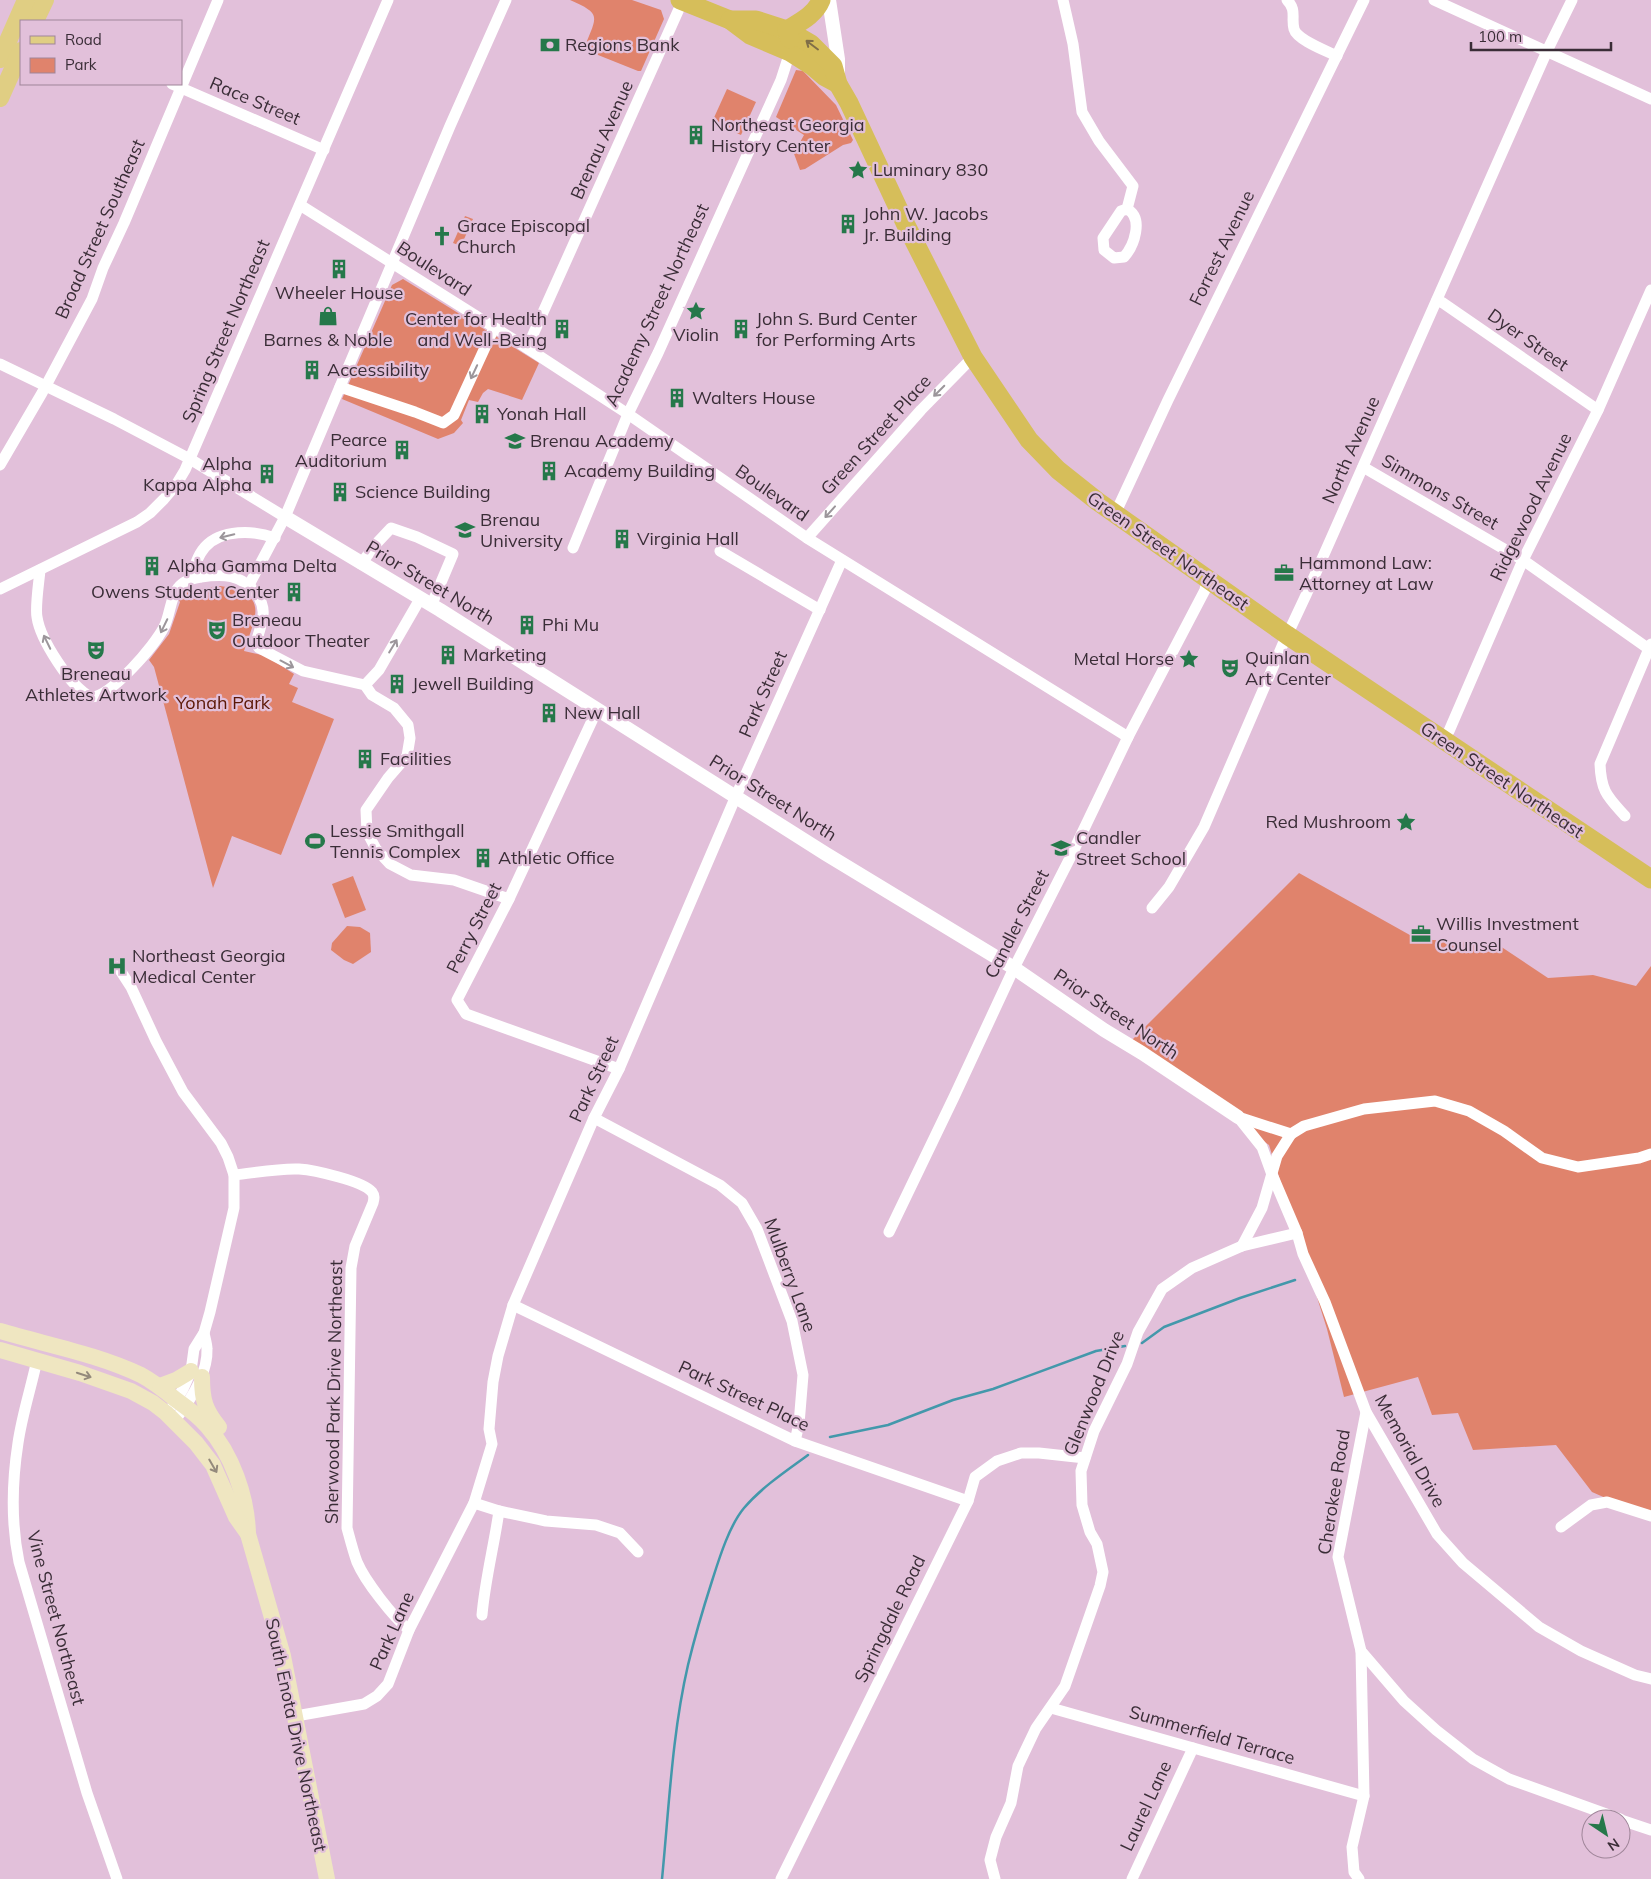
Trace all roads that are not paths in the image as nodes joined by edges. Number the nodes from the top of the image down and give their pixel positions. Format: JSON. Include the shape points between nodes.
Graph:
{"nodes":[{"id":1,"x":26,"y":0,"type":"edge"},
{"id":2,"x":45,"y":0,"type":"edge"},
{"id":3,"x":218,"y":0,"type":"edge"},
{"id":4,"x":388,"y":0,"type":"edge"},
{"id":5,"x":506,"y":0,"type":"edge"},
{"id":6,"x":682,"y":0,"type":"edge"},
{"id":7,"x":821,"y":0,"type":"edge"},
{"id":8,"x":829,"y":0,"type":"edge"},
{"id":9,"x":1063,"y":0,"type":"edge"},
{"id":10,"x":1287,"y":0,"type":"edge"},
{"id":11,"x":1364,"y":0,"type":"edge"},
{"id":12,"x":1434,"y":0,"type":"edge"},
{"id":13,"x":1572,"y":0,"type":"edge"},
{"id":14,"x":29,"y":20,"type":"edge"},
{"id":15,"x":730,"y":20,"type":"junction"},
{"id":16,"x":786,"y":30,"type":"junction"},
{"id":17,"x":20,"y":32,"type":"edge"},
{"id":18,"x":1547,"y":50,"type":"junction"},
{"id":19,"x":790,"y":52,"type":"junction"},
{"id":20,"x":20,"y":53,"type":"edge"},
{"id":21,"x":1337,"y":56,"type":"junction"},
{"id":22,"x":0,"y":59,"type":"edge"},
{"id":23,"x":182,"y":76,"type":"edge"},
{"id":24,"x":838,"y":84,"type":"junction"},
{"id":25,"x":177,"y":86,"type":"edge"},
{"id":26,"x":0,"y":98,"type":"edge"},
{"id":27,"x":1651,"y":99,"type":"edge"},
{"id":28,"x":324,"y":150,"type":"junction"},
{"id":29,"x":300,"y":205,"type":"junction"},
{"id":30,"x":1127,"y":209,"type":"dead end"},
{"id":31,"x":394,"y":263,"type":"junction"},
{"id":32,"x":1651,"y":290,"type":"edge"},
{"id":33,"x":1437,"y":300,"type":"junction"},
{"id":34,"x":494,"y":328,"type":"junction"},
{"id":35,"x":527,"y":348,"type":"junction"},
{"id":36,"x":974,"y":357,"type":"junction"},
{"id":37,"x":0,"y":364,"type":"edge"},
{"id":38,"x":46,"y":386,"type":"junction"},
{"id":39,"x":340,"y":387,"type":"junction"},
{"id":40,"x":1598,"y":410,"type":"junction"},
{"id":41,"x":628,"y":414,"type":"junction"},
{"id":42,"x":190,"y":459,"type":"junction"},
{"id":43,"x":0,"y":465,"type":"edge"},
{"id":44,"x":1362,"y":467,"type":"junction"},
{"id":45,"x":1115,"y":514,"type":"junction"},
{"id":46,"x":285,"y":517,"type":"junction"},
{"id":47,"x":275,"y":538,"type":"junction"},
{"id":48,"x":807,"y":538,"type":"junction"},
{"id":49,"x":573,"y":548,"type":"dead end"},
{"id":50,"x":720,"y":551,"type":"dead end"},
{"id":51,"x":842,"y":560,"type":"junction"},
{"id":52,"x":1523,"y":560,"type":"junction"},
{"id":53,"x":361,"y":564,"type":"junction"},
{"id":54,"x":40,"y":570,"type":"junction"},
{"id":55,"x":191,"y":579,"type":"junction"},
{"id":56,"x":1207,"y":579,"type":"junction"},
{"id":57,"x":250,"y":585,"type":"junction"},
{"id":58,"x":0,"y":589,"type":"edge"},
{"id":59,"x":425,"y":602,"type":"junction"},
{"id":60,"x":820,"y":610,"type":"junction"},
{"id":61,"x":1287,"y":635,"type":"junction"},
{"id":62,"x":1650,"y":647,"type":"edge"},
{"id":63,"x":365,"y":686,"type":"junction"},
{"id":64,"x":597,"y":710,"type":"junction"},
{"id":65,"x":1128,"y":737,"type":"junction"},
{"id":66,"x":1443,"y":740,"type":"junction"},
{"id":67,"x":736,"y":796,"type":"junction"},
{"id":68,"x":1625,"y":816,"type":"dead end"},
{"id":69,"x":1651,"y":879,"type":"edge"},
{"id":70,"x":509,"y":899,"type":"junction"},
{"id":71,"x":1152,"y":908,"type":"dead end"},
{"id":72,"x":118,"y":967,"type":"dead end"},
{"id":73,"x":1014,"y":968,"type":"junction"},
{"id":74,"x":619,"y":1069,"type":"junction"},
{"id":75,"x":1238,"y":1117,"type":"junction"},
{"id":76,"x":594,"y":1118,"type":"junction"},
{"id":77,"x":1291,"y":1134,"type":"junction"},
{"id":78,"x":1651,"y":1154,"type":"edge"},
{"id":79,"x":1271,"y":1172,"type":"junction"},
{"id":80,"x":234,"y":1175,"type":"junction"},
{"id":81,"x":889,"y":1232,"type":"dead end"},
{"id":82,"x":1297,"y":1233,"type":"junction"},
{"id":83,"x":1242,"y":1246,"type":"junction"},
{"id":84,"x":513,"y":1305,"type":"junction"},
{"id":85,"x":0,"y":1331,"type":"edge"},
{"id":86,"x":40,"y":1342,"type":"junction"},
{"id":87,"x":68,"y":1350,"type":"junction"},
{"id":88,"x":5,"y":1351,"type":"edge"},
{"id":89,"x":38,"y":1360,"type":"junction"},
{"id":90,"x":196,"y":1374,"type":"junction"},
{"id":91,"x":160,"y":1386,"type":"junction"},
{"id":92,"x":181,"y":1403,"type":"junction"},
{"id":93,"x":1366,"y":1412,"type":"junction"},
{"id":94,"x":170,"y":1416,"type":"junction"},
{"id":95,"x":795,"y":1441,"type":"junction"},
{"id":96,"x":1085,"y":1458,"type":"junction"},
{"id":97,"x":231,"y":1465,"type":"junction"},
{"id":98,"x":968,"y":1500,"type":"junction"},
{"id":99,"x":474,"y":1503,"type":"junction"},
{"id":100,"x":499,"y":1511,"type":"junction"},
{"id":101,"x":1651,"y":1516,"type":"edge"},
{"id":102,"x":1561,"y":1527,"type":"dead end"},
{"id":103,"x":248,"y":1534,"type":"junction"},
{"id":104,"x":638,"y":1552,"type":"dead end"},
{"id":105,"x":482,"y":1615,"type":"dead end"},
{"id":106,"x":409,"y":1630,"type":"junction"},
{"id":107,"x":1361,"y":1651,"type":"junction"},
{"id":108,"x":1651,"y":1679,"type":"edge"},
{"id":109,"x":1051,"y":1708,"type":"junction"},
{"id":110,"x":296,"y":1716,"type":"junction"},
{"id":111,"x":1192,"y":1748,"type":"junction"},
{"id":112,"x":1364,"y":1796,"type":"junction"},
{"id":113,"x":1592,"y":1809,"type":"edge"},
{"id":114,"x":1631,"y":1823,"type":"edge"},
{"id":115,"x":1651,"y":1830,"type":"edge"},
{"id":116,"x":117,"y":1879,"type":"edge"},
{"id":117,"x":328,"y":1879,"type":"edge"},
{"id":118,"x":781,"y":1879,"type":"edge"},
{"id":119,"x":995,"y":1879,"type":"edge"},
{"id":120,"x":1132,"y":1879,"type":"edge"},
{"id":121,"x":1359,"y":1879,"type":"edge"}],
"edges":[{"from":1,"to":14,"type":"main road"},
{"from":2,"to":14,"type":"main road"},
{"from":3,"to":23,"type":"street","name":"Broad Street Southeast"},
{"from":4,"to":28,"type":"street","name":"Spring Street Northeast"},
{"from":5,"to":31,"type":"street"},
{"from":6,"to":15,"type":"highway"},
{"from":6,"to":35,"type":"street","name":"Brenau Avenue"},
{"from":7,"to":16,"type":"highway","via":[[809,17]]},
{"from":8,"to":24,"type":"street","via":[[838,59]]},
{"from":9,"to":30,"type":"street","via":[[1082,112],[1112,160],[1133,186]]},
{"from":10,"to":21,"type":"street","via":[[1294,10],[1294,29],[1298,37]]},
{"from":11,"to":21,"type":"street","name":"Forrest Avenue"},
{"from":12,"to":18,"type":"street"},
{"from":13,"to":18,"type":"street","name":"North Avenue"},
{"from":15,"to":16,"type":"highway","name":"Green Street Northeast","via":[[756,20]]},
{"from":15,"to":19,"type":"highway","via":[[750,35]]},
{"from":16,"to":19,"type":"highway"},
{"from":24,"to":16,"type":"highway","name":"Green Street Northeast","one_way":true,"via":[[833,66],[822,53]]},
{"from":17,"to":22,"type":"main road"},
{"from":18,"to":27,"type":"street"},
{"from":18,"to":33,"type":"street","name":"North Avenue"},
{"from":19,"to":24,"type":"highway"},
{"from":19,"to":41,"type":"street","name":"Academy Street Northeast","via":[[781,80]]},
{"from":20,"to":26,"type":"main road"},
{"from":21,"to":45,"type":"street","name":"Forrest Avenue"},
{"from":24,"to":36,"type":"highway","name":"Green Street Northeast"},
{"from":25,"to":28,"type":"street","name":"Race Street"},
{"from":25,"to":38,"type":"street","name":"Broad Street Southeast","via":[[92,299]]},
{"from":28,"to":29,"type":"street","name":"Spring Street Northeast"},
{"from":29,"to":31,"type":"street","name":"Boulevard"},
{"from":29,"to":42,"type":"street","name":"Spring Street Northeast"},
{"from":31,"to":34,"type":"street","name":"Boulevard"},
{"from":31,"to":39,"type":"street"},
{"from":32,"to":40,"type":"street","name":"Ridgewood Avenue"},
{"from":33,"to":40,"type":"street","name":"Dyer Street"},
{"from":33,"to":44,"type":"street","name":"North Avenue"},
{"from":34,"to":35,"type":"street","name":"Boulevard"},
{"from":34,"to":39,"type":"street","one_way":true,"via":[[454,415],[443,423]]},
{"from":35,"to":41,"type":"street","name":"Boulevard"},
{"from":36,"to":45,"type":"highway","name":"Green Street Northeast","via":[[1041,454]]},
{"from":36,"to":48,"type":"street","name":"Green Street Place","one_way":true,"via":[[921,410]]},
{"from":37,"to":38,"type":"street"},
{"from":38,"to":42,"type":"street"},
{"from":38,"to":43,"type":"street","name":"Broad Street Southeast"},
{"from":39,"to":46,"type":"street"},
{"from":40,"to":52,"type":"street","name":"Ridgewood Avenue"},
{"from":41,"to":48,"type":"street","name":"Boulevard"},
{"from":41,"to":49,"type":"street","name":"Academy Street Northeast"},
{"from":42,"to":46,"type":"street"},
{"from":42,"to":54,"type":"street","name":"Spring Street Northeast","via":[[176,486],[150,513]]},
{"from":44,"to":52,"type":"street","name":"Simmons Street"},
{"from":44,"to":61,"type":"street","name":"North Avenue"},
{"from":45,"to":56,"type":"highway","name":"Green Street Northeast"},
{"from":46,"to":47,"type":"street"},
{"from":46,"to":53,"type":"street","name":"Prior Street North"},
{"from":47,"to":55,"type":"street","one_way":true,"via":[[249,532],[212,540],[198,557]]},
{"from":47,"to":57,"type":"street"},
{"from":48,"to":51,"type":"street","name":"Boulevard"},
{"from":50,"to":60,"type":"street"},
{"from":51,"to":60,"type":"street","name":"Park Street"},
{"from":51,"to":65,"type":"street","name":"Boulevard"},
{"from":52,"to":62,"type":"street","name":"Simmons Street"},
{"from":52,"to":66,"type":"street","name":"Ridgewood Avenue"},
{"from":53,"to":59,"type":"street","name":"Prior Street North"},
{"from":53,"to":59,"type":"street","via":[[392,528],[453,554],[434,599]]},
{"from":55,"to":54,"type":"street","one_way":true,"via":[[183,582],[174,594],[163,629],[135,666],[102,694],[91,697],[71,682],[54,656],[37,617]]},
{"from":54,"to":58,"type":"street","name":"Spring Street Northeast"},
{"from":55,"to":57,"type":"street","via":[[215,574],[237,578]]},
{"from":56,"to":61,"type":"highway","name":"Green Street Northeast"},
{"from":56,"to":65,"type":"street","name":"Candler Street","via":[[1205,590]]},
{"from":57,"to":63,"type":"street","one_way":true,"via":[[263,608],[264,616],[256,644],[260,648],[303,671]]},
{"from":63,"to":59,"type":"street","one_way":true},
{"from":59,"to":64,"type":"street","name":"Prior Street North"},
{"from":60,"to":67,"type":"street","name":"Park Street"},
{"from":61,"to":66,"type":"highway","name":"Green Street Northeast"},
{"from":61,"to":71,"type":"street","name":"North Avenue","via":[[1204,827],[1169,887]]},
{"from":62,"to":68,"type":"street","via":[[1600,764],[1600,781],[1606,794]]},
{"from":63,"to":70,"type":"street","via":[[372,695],[394,708],[408,725],[410,738],[407,756],[366,810],[367,832],[376,850],[390,864],[411,876],[454,880]]},
{"from":64,"to":67,"type":"street","name":"Prior Street North"},
{"from":64,"to":70,"type":"street","name":"Perry Street"},
{"from":65,"to":73,"type":"street","name":"Candler Street"},
{"from":66,"to":69,"type":"highway","name":"Green Street Northeast"},
{"from":67,"to":73,"type":"street","name":"Prior Street North"},
{"from":67,"to":74,"type":"street","name":"Park Street"},
{"from":70,"to":74,"type":"street","name":"Perry Street","via":[[457,1000],[466,1014]]},
{"from":72,"to":80,"type":"street","via":[[132,987],[183,1092],[221,1143]]},
{"from":73,"to":75,"type":"street","name":"Prior Street North"},
{"from":73,"to":81,"type":"street","name":"Candler Street"},
{"from":74,"to":76,"type":"street","name":"Park Street"},
{"from":75,"to":77,"type":"street"},
{"from":75,"to":79,"type":"street","name":"Memorial Drive","via":[[1262,1147]]},
{"from":76,"to":84,"type":"street","name":"Park Street"},
{"from":76,"to":95,"type":"street","name":"Mulberry Lane","via":[[720,1185],[742,1203],[757,1229],[792,1321],[802,1375]]},
{"from":77,"to":78,"type":"street","via":[[1304,1126],[1364,1109],[1435,1101],[1469,1111],[1542,1158],[1578,1167]]},
{"from":77,"to":79,"type":"street"},
{"from":79,"to":82,"type":"street","name":"Memorial Drive"},
{"from":79,"to":83,"type":"street","via":[[1262,1208]]},
{"from":80,"to":90,"type":"street","via":[[234,1208],[210,1312],[204,1333],[194,1349]]},
{"from":80,"to":106,"type":"street","name":"Sherwood Park Drive Northeast","via":[[299,1169],[360,1184],[374,1196],[351,1268],[347,1528],[357,1563],[376,1592]]},
{"from":82,"to":83,"type":"street","name":"Glenwood Drive"},
{"from":82,"to":93,"type":"street","name":"Memorial Drive"},
{"from":83,"to":96,"type":"street","name":"Glenwood Drive","via":[[1192,1268],[1162,1289],[1138,1332]]},
{"from":84,"to":95,"type":"street","name":"Park Street Place"},
{"from":84,"to":99,"type":"street","name":"Park Street","via":[[493,1382],[488,1429],[492,1444]]},
{"from":85,"to":86,"type":"main road"},
{"from":86,"to":87,"type":"main road"},
{"from":86,"to":88,"type":"main road"},
{"from":87,"to":89,"type":"main road"},
{"from":87,"to":91,"type":"main road","via":[[124,1368]]},
{"from":88,"to":89,"type":"main road"},
{"from":89,"to":94,"type":"main road","one_way":true,"via":[[130,1391]]},
{"from":89,"to":116,"type":"street","name":"Vine Street Northeast","via":[[18,1442],[14,1538],[87,1793]]},
{"from":90,"to":91,"type":"main road"},
{"from":90,"to":92,"type":"street"},
{"from":90,"to":97,"type":"main road","via":[[209,1414],[224,1432]]},
{"from":91,"to":92,"type":"main road"},
{"from":92,"to":94,"type":"street"},
{"from":92,"to":97,"type":"main road","via":[[215,1436]]},
{"from":93,"to":107,"type":"street","name":"Cherokee Road","via":[[1338,1557]]},
{"from":93,"to":108,"type":"street","name":"Memorial Drive","via":[[1437,1534],[1462,1563],[1539,1627],[1581,1651]]},
{"from":94,"to":103,"type":"main road","one_way":true,"via":[[213,1465],[236,1517]]},
{"from":95,"to":98,"type":"street","name":"Park Street Place"},
{"from":96,"to":98,"type":"street","name":"Springdale Road","via":[[1021,1453],[997,1461],[975,1477]]},
{"from":96,"to":109,"type":"street","name":"Glenwood Drive","via":[[1081,1471],[1082,1505],[1097,1544],[1103,1572],[1065,1686]]},
{"from":97,"to":103,"type":"main road","via":[[247,1513]]},
{"from":98,"to":118,"type":"street","name":"Springdale Road"},
{"from":99,"to":100,"type":"street"},
{"from":99,"to":106,"type":"street","name":"Park Lane"},
{"from":100,"to":104,"type":"street","via":[[546,1521],[596,1525],[620,1533]]},
{"from":100,"to":105,"type":"street"},
{"from":101,"to":102,"type":"street","via":[[1607,1502],[1591,1505]]},
{"from":103,"to":110,"type":"main road","name":"South Enota Drive Northeast","via":[[283,1656]]},
{"from":106,"to":110,"type":"street","name":"Park Lane","via":[[388,1684],[377,1696],[364,1704]]},
{"from":107,"to":112,"type":"street"},
{"from":107,"to":113,"type":"street","name":"Cherokee Road","via":[[1404,1700],[1473,1759],[1509,1779]]},
{"from":109,"to":111,"type":"street","name":"Summerfield Terrace"},
{"from":109,"to":119,"type":"street","name":"Glenwood Drive","via":[[1036,1728],[1018,1766],[1011,1803],[990,1860]]},
{"from":110,"to":117,"type":"main road","name":"South Enota Drive Northeast"},
{"from":111,"to":112,"type":"street","name":"Summerfield Terrace"},
{"from":111,"to":120,"type":"street","name":"Laurel Lane"},
{"from":112,"to":121,"type":"street","via":[[1352,1847],[1354,1872]]},
{"from":114,"to":115,"type":"street","name":"Cherokee Road"}]}
